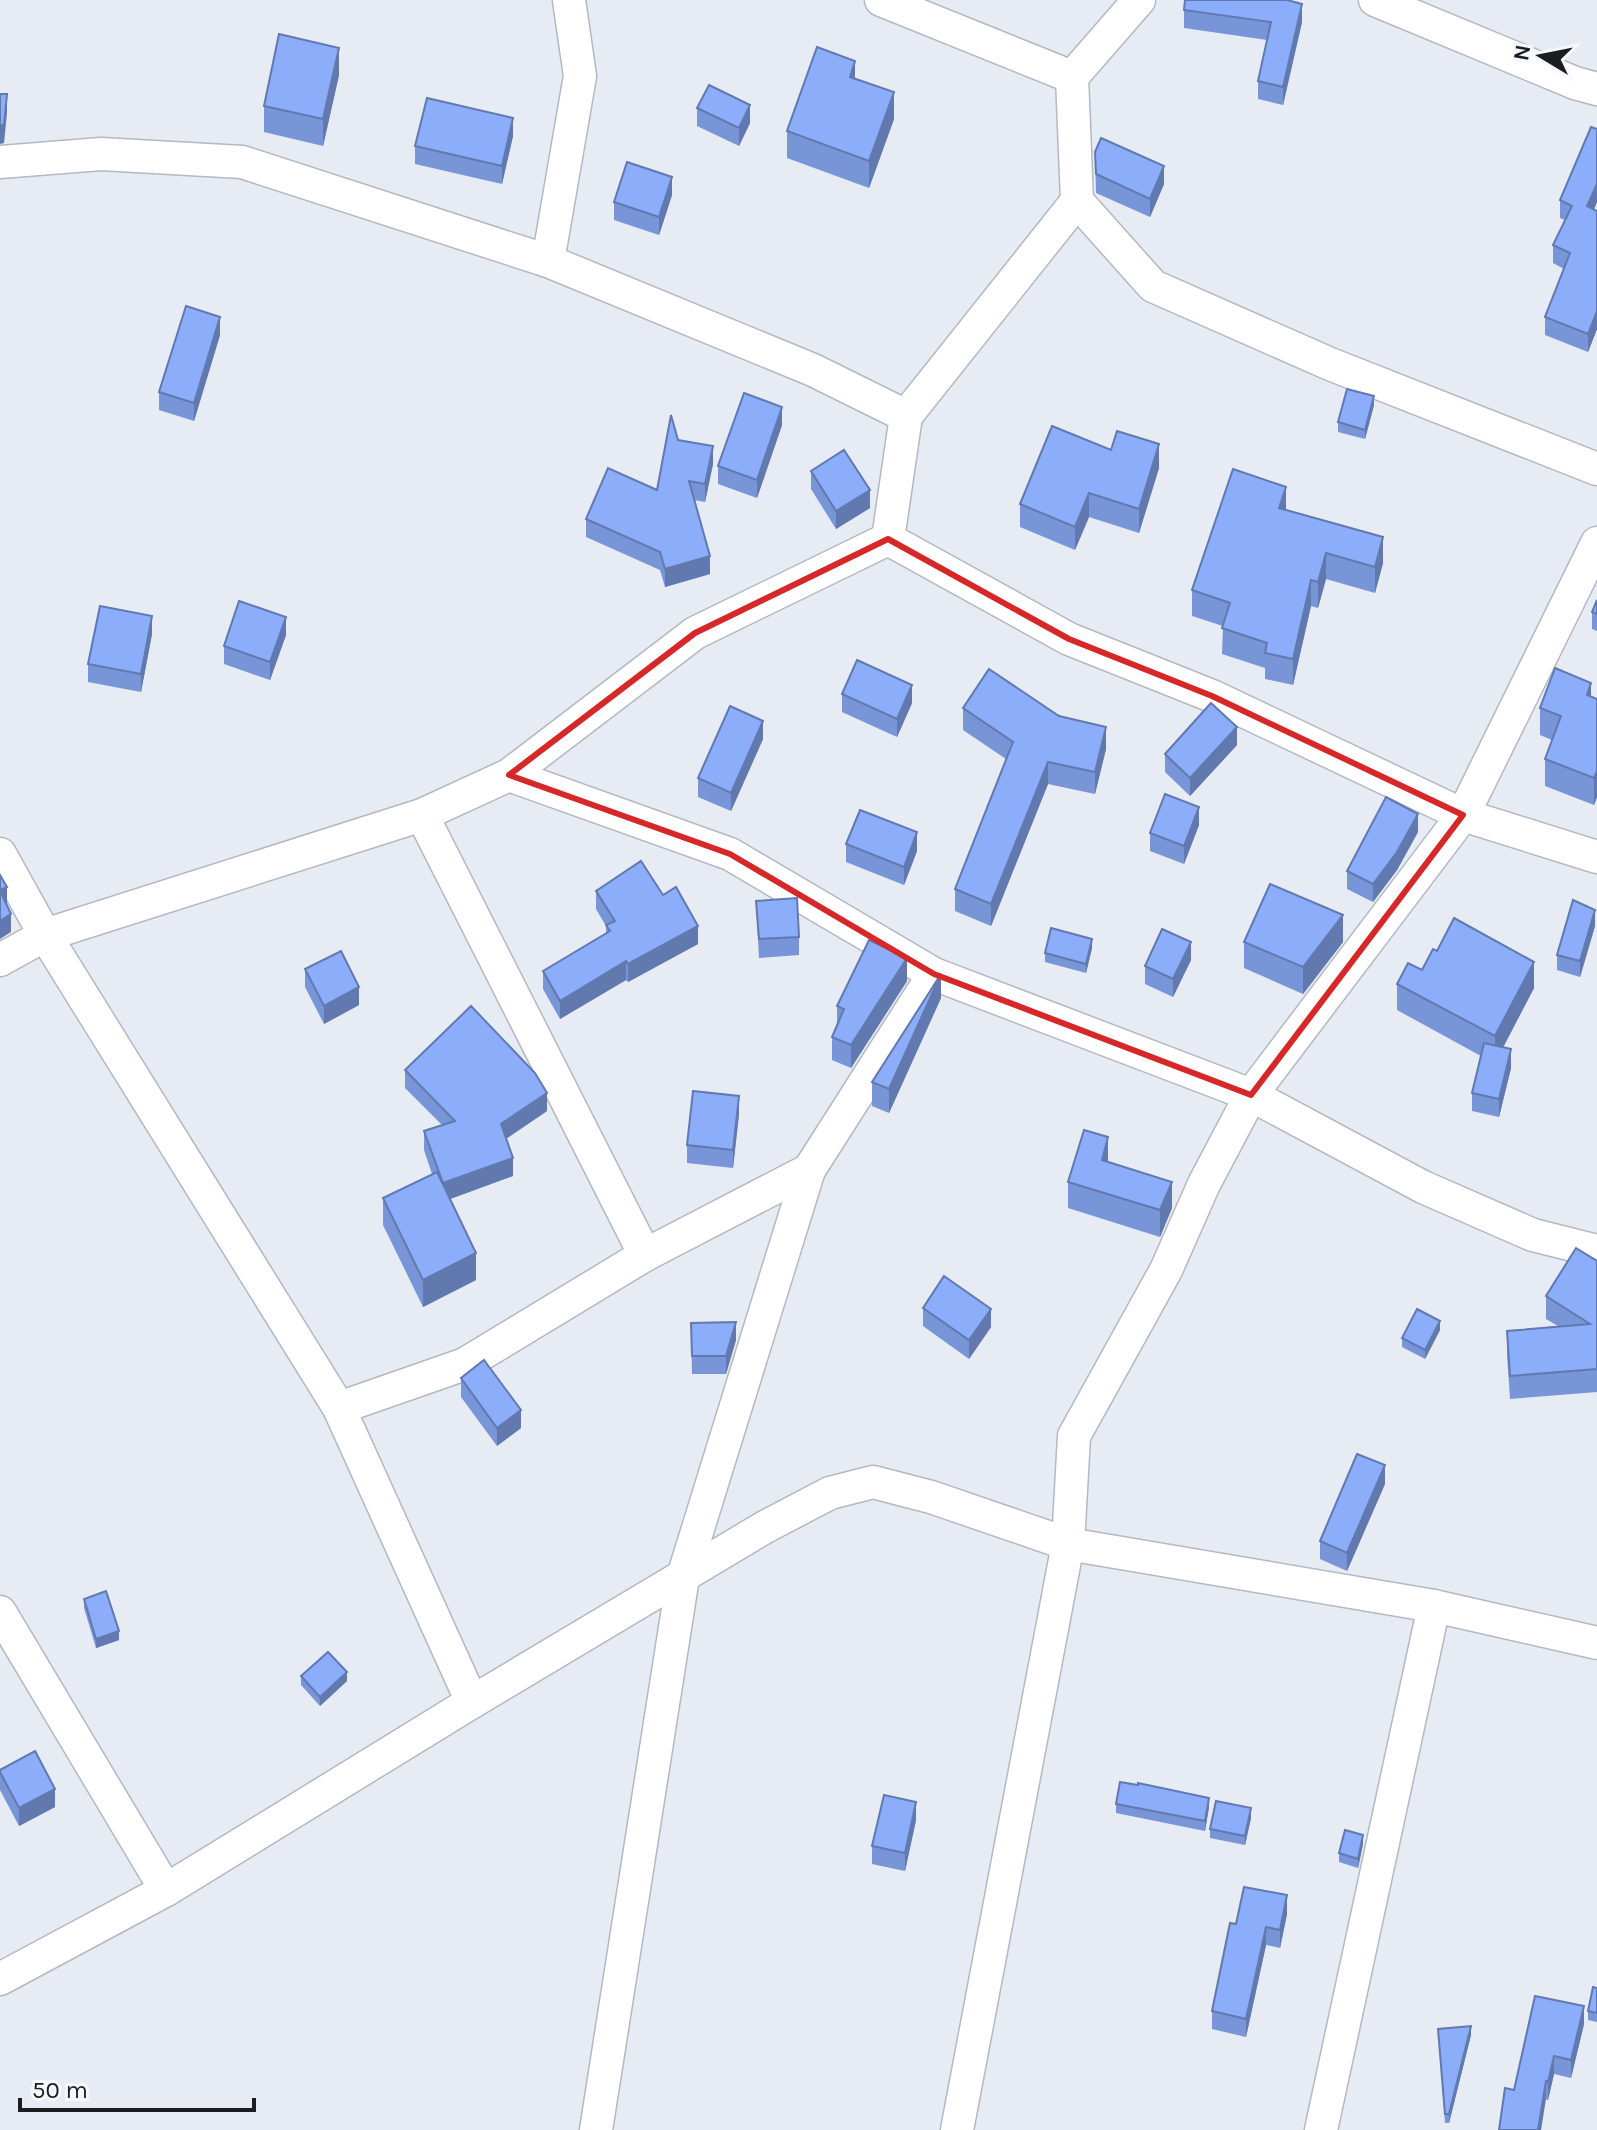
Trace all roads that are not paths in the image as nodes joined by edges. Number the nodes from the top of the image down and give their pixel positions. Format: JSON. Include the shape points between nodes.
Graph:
{"nodes":[{"id":1,"x":569,"y":0,"type":"edge"},
{"id":2,"x":881,"y":0,"type":"edge"},
{"id":3,"x":1139,"y":0,"type":"edge"},
{"id":4,"x":1375,"y":0,"type":"edge"},
{"id":5,"x":1072,"y":77,"type":"junction"},
{"id":6,"x":1597,"y":89,"type":"edge"},
{"id":7,"x":0,"y":162,"type":"edge"},
{"id":8,"x":1077,"y":201,"type":"junction"},
{"id":9,"x":548,"y":261,"type":"junction"},
{"id":10,"x":906,"y":416,"type":"junction"},
{"id":11,"x":1597,"y":469,"type":"edge"},
{"id":12,"x":888,"y":539,"type":"junction"},
{"id":13,"x":1597,"y":543,"type":"edge"},
{"id":14,"x":509,"y":775,"type":"junction"},
{"id":15,"x":422,"y":815,"type":"junction"},
{"id":16,"x":1463,"y":815,"type":"junction"},
{"id":17,"x":0,"y":854,"type":"edge"},
{"id":18,"x":1597,"y":857,"type":"edge"},
{"id":19,"x":45,"y":935,"type":"junction"},
{"id":20,"x":0,"y":960,"type":"edge"},
{"id":21,"x":934,"y":974,"type":"junction"},
{"id":22,"x":1251,"y":1095,"type":"junction"},
{"id":23,"x":809,"y":1170,"type":"junction"},
{"id":24,"x":1597,"y":1251,"type":"edge"},
{"id":25,"x":645,"y":1255,"type":"junction"},
{"id":26,"x":339,"y":1408,"type":"junction"},
{"id":27,"x":1068,"y":1544,"type":"junction"},
{"id":28,"x":683,"y":1577,"type":"junction"},
{"id":29,"x":1434,"y":1606,"type":"junction"},
{"id":30,"x":0,"y":1612,"type":"edge"},
{"id":31,"x":1597,"y":1643,"type":"edge"},
{"id":32,"x":472,"y":1702,"type":"junction"},
{"id":33,"x":166,"y":1890,"type":"junction"},
{"id":34,"x":0,"y":1979,"type":"edge"},
{"id":35,"x":596,"y":2130,"type":"edge"},
{"id":36,"x":957,"y":2130,"type":"edge"},
{"id":37,"x":1321,"y":2130,"type":"edge"}],
"edges":[{"from":1,"to":9,"type":"street","via":[[580,76]]},
{"from":2,"to":5,"type":"street"},
{"from":3,"to":5,"type":"street"},
{"from":4,"to":6,"type":"street"},
{"from":5,"to":8,"type":"street"},
{"from":7,"to":9,"type":"street","via":[[101,154],[242,162]]},
{"from":8,"to":10,"type":"street"},
{"from":8,"to":11,"type":"street","via":[[1153,286],[1330,364]]},
{"from":9,"to":10,"type":"street","via":[[813,370]]},
{"from":10,"to":12,"type":"street"},
{"from":12,"to":14,"type":"street","via":[[695,633]]},
{"from":12,"to":16,"type":"street","via":[[1069,639],[1212,696]]},
{"from":13,"to":16,"type":"street"},
{"from":14,"to":15,"type":"street"},
{"from":14,"to":21,"type":"street","via":[[730,854]]},
{"from":15,"to":19,"type":"street"},
{"from":15,"to":25,"type":"street"},
{"from":16,"to":18,"type":"street"},
{"from":16,"to":22,"type":"street"},
{"from":17,"to":19,"type":"street"},
{"from":19,"to":20,"type":"street"},
{"from":19,"to":26,"type":"street"},
{"from":21,"to":22,"type":"street"},
{"from":21,"to":23,"type":"street"},
{"from":22,"to":24,"type":"street","via":[[1423,1187],[1533,1235]]},
{"from":22,"to":27,"type":"street","via":[[1166,1270],[1074,1436]]},
{"from":23,"to":25,"type":"street"},
{"from":23,"to":28,"type":"street"},
{"from":25,"to":26,"type":"street","via":[[465,1364]]},
{"from":26,"to":32,"type":"street"},
{"from":27,"to":28,"type":"street","via":[[873,1482],[830,1493]]},
{"from":27,"to":29,"type":"street"},
{"from":27,"to":36,"type":"street"},
{"from":28,"to":32,"type":"street"},
{"from":28,"to":35,"type":"street"},
{"from":29,"to":31,"type":"street"},
{"from":29,"to":37,"type":"street"},
{"from":30,"to":33,"type":"street"},
{"from":32,"to":33,"type":"street"},
{"from":33,"to":34,"type":"street"}]}
